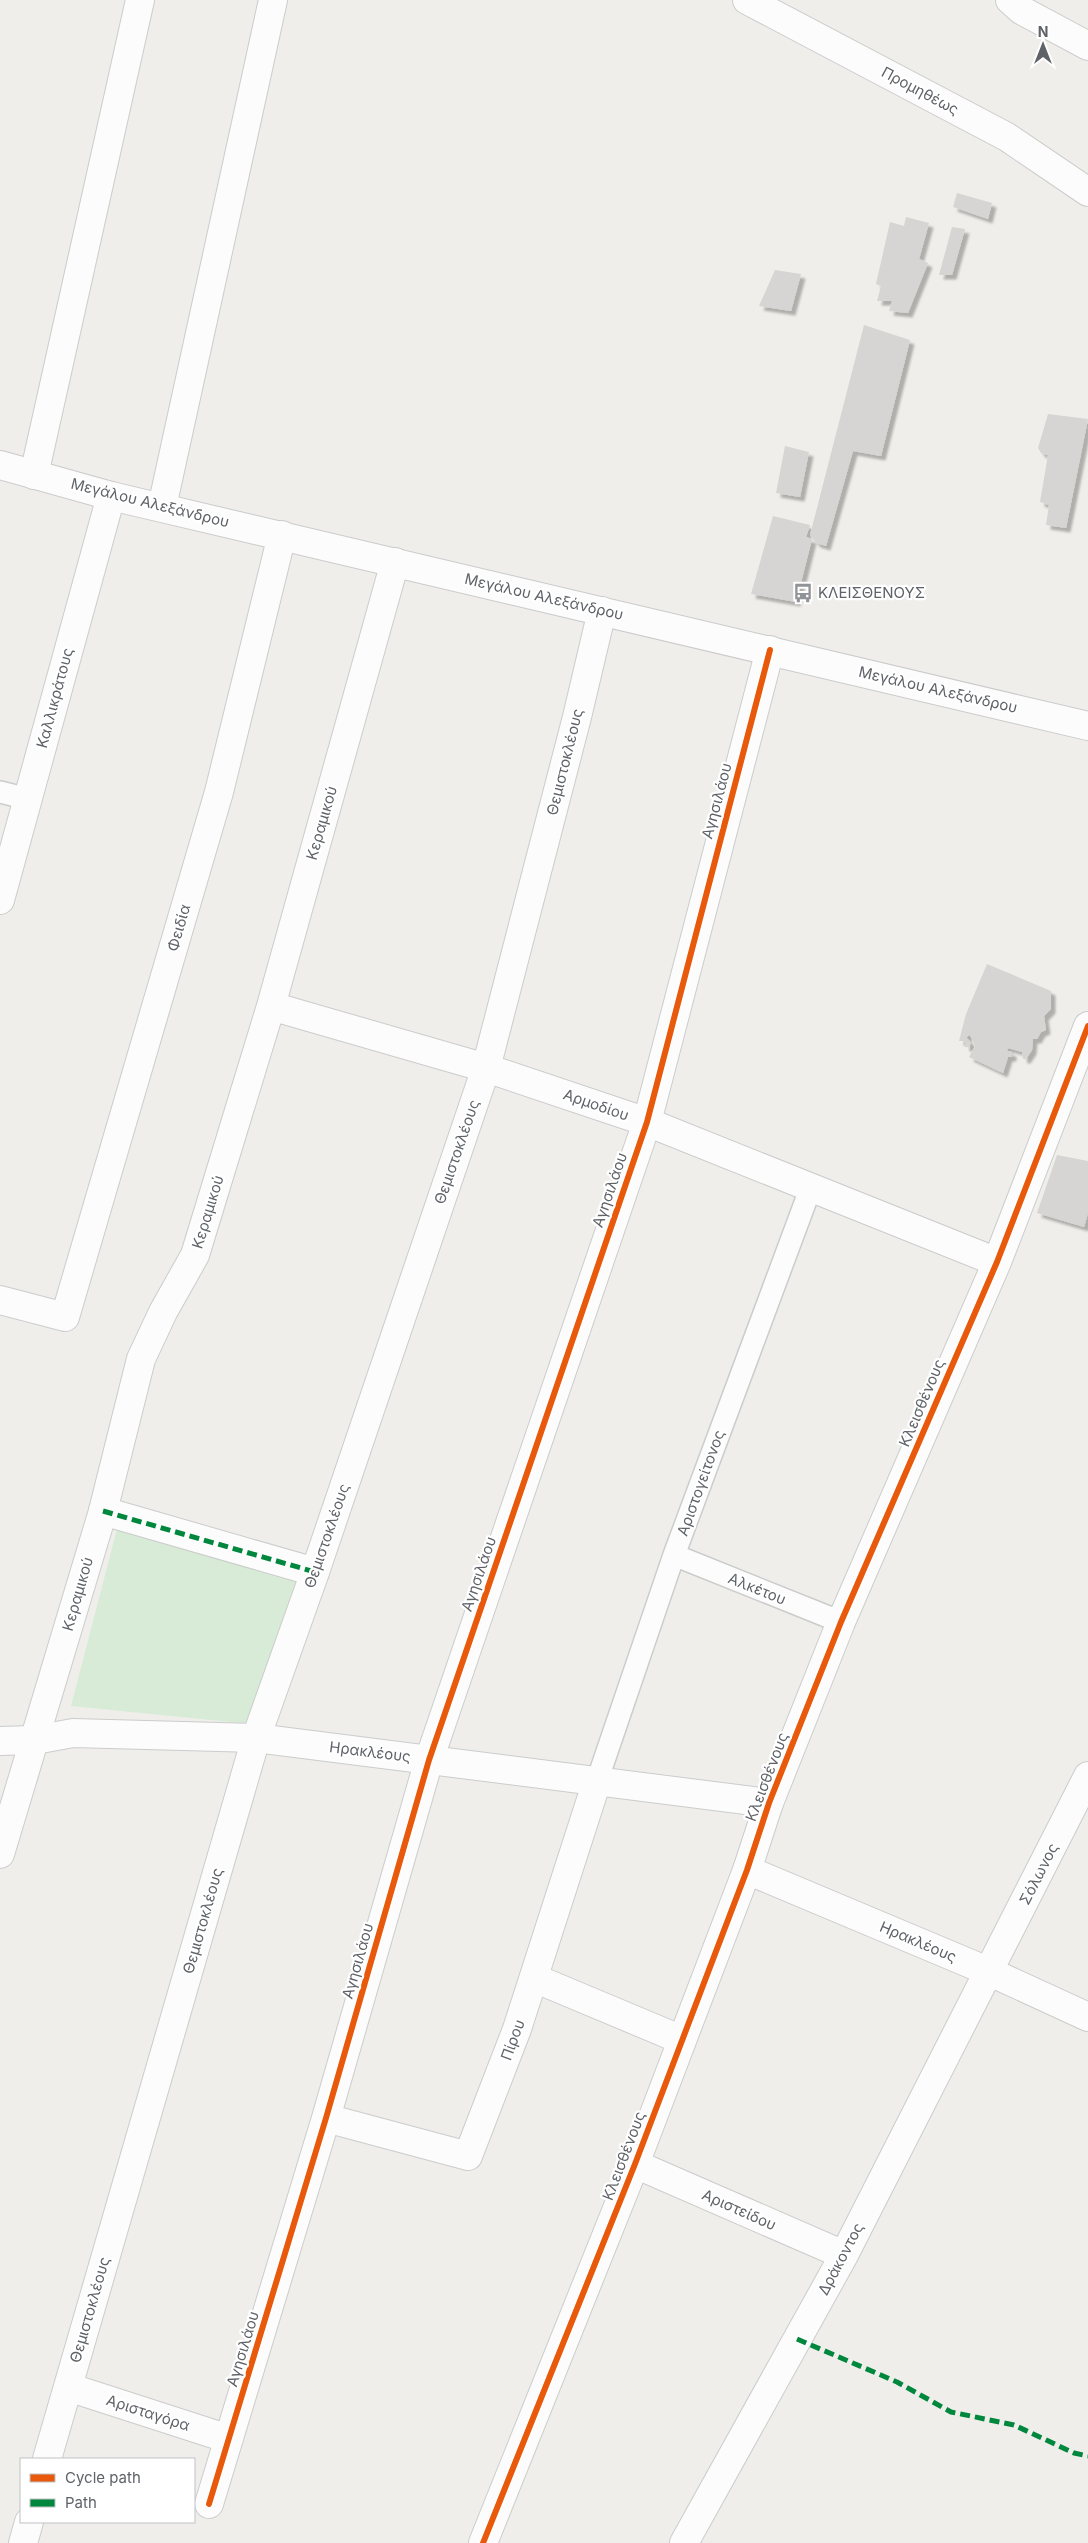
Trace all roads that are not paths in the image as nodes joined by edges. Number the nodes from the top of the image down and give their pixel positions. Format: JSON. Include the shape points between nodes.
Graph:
{"nodes":[{"id":1,"x":140,"y":0,"type":"edge"},
{"id":2,"x":273,"y":0,"type":"edge"},
{"id":3,"x":747,"y":0,"type":"edge"},
{"id":4,"x":1010,"y":0,"type":"edge"},
{"id":5,"x":1088,"y":46,"type":"edge"},
{"id":6,"x":1088,"y":192,"type":"edge"},
{"id":7,"x":0,"y":465,"type":"edge"},
{"id":8,"x":34,"y":474,"type":"junction"},
{"id":9,"x":111,"y":496,"type":"junction"},
{"id":10,"x":162,"y":507,"type":"junction"},
{"id":11,"x":282,"y":535,"type":"junction"},
{"id":12,"x":395,"y":562,"type":"junction"},
{"id":13,"x":602,"y":611,"type":"junction"},
{"id":14,"x":770,"y":650,"type":"junction"},
{"id":15,"x":1088,"y":726,"type":"edge"},
{"id":16,"x":0,"y":792,"type":"edge"},
{"id":17,"x":28,"y":799,"type":"junction"},
{"id":18,"x":0,"y":900,"type":"edge"},
{"id":19,"x":271,"y":1006,"type":"junction"},
{"id":20,"x":1088,"y":1026,"type":"edge"},
{"id":21,"x":486,"y":1068,"type":"junction"},
{"id":22,"x":647,"y":1122,"type":"junction"},
{"id":23,"x":811,"y":1187,"type":"junction"},
{"id":24,"x":997,"y":1262,"type":"junction"},
{"id":25,"x":0,"y":1300,"type":"edge"},
{"id":26,"x":103,"y":1511,"type":"junction"},
{"id":27,"x":674,"y":1555,"type":"junction"},
{"id":28,"x":315,"y":1572,"type":"junction"},
{"id":29,"x":841,"y":1622,"type":"junction"},
{"id":30,"x":256,"y":1738,"type":"junction"},
{"id":31,"x":35,"y":1740,"type":"junction"},
{"id":32,"x":0,"y":1741,"type":"edge"},
{"id":33,"x":429,"y":1760,"type":"junction"},
{"id":34,"x":1088,"y":1776,"type":"edge"},
{"id":35,"x":598,"y":1781,"type":"junction"},
{"id":36,"x":769,"y":1803,"type":"junction"},
{"id":37,"x":0,"y":1854,"type":"edge"},
{"id":38,"x":747,"y":1870,"type":"junction"},
{"id":39,"x":990,"y":1972,"type":"junction"},
{"id":40,"x":534,"y":1978,"type":"junction"},
{"id":41,"x":1088,"y":2017,"type":"edge"},
{"id":42,"x":682,"y":2040,"type":"junction"},
{"id":43,"x":326,"y":2118,"type":"junction"},
{"id":44,"x":634,"y":2164,"type":"junction"},
{"id":45,"x":844,"y":2255,"type":"junction"},
{"id":46,"x":68,"y":2387,"type":"junction"},
{"id":47,"x":228,"y":2439,"type":"junction"},
{"id":48,"x":47,"y":2458,"type":"edge"},
{"id":49,"x":209,"y":2504,"type":"dead end"},
{"id":50,"x":29,"y":2523,"type":"edge"},
{"id":51,"x":23,"y":2543,"type":"edge"},
{"id":52,"x":483,"y":2543,"type":"edge"},
{"id":53,"x":684,"y":2543,"type":"edge"}],
"edges":[{"from":1,"to":8,"type":"street"},
{"from":2,"to":10,"type":"street"},
{"from":3,"to":6,"type":"street","name":"Προμηθέως","via":[[1006,138]]},
{"from":4,"to":5,"type":"street","via":[[1021,10]]},
{"from":7,"to":8,"type":"street","name":"Μεγάλου Αλεξάνδρου"},
{"from":8,"to":9,"type":"street","name":"Μεγάλου Αλεξάνδρου"},
{"from":9,"to":10,"type":"street","name":"Μεγάλου Αλεξάνδρου"},
{"from":9,"to":17,"type":"street","name":"Καλλικράτους"},
{"from":10,"to":11,"type":"street","name":"Μεγάλου Αλεξάνδρου"},
{"from":11,"to":12,"type":"street","name":"Μεγάλου Αλεξάνδρου"},
{"from":11,"to":25,"type":"street","name":"Φειδία","via":[[219,792],[65,1317]]},
{"from":12,"to":13,"type":"street","name":"Μεγάλου Αλεξάνδρου"},
{"from":12,"to":19,"type":"street","name":"Κεραμικού"},
{"from":13,"to":14,"type":"street","name":"Μεγάλου Αλεξάνδρου"},
{"from":13,"to":21,"type":"street","name":"Θεμιστοκλέους"},
{"from":14,"to":15,"type":"street","name":"Μεγάλου Αλεξάνδρου"},
{"from":14,"to":22,"type":"street","name":"Αγησιλάου"},
{"from":16,"to":17,"type":"lane"},
{"from":17,"to":18,"type":"street","name":"Καλλικράτους"},
{"from":19,"to":21,"type":"street","name":"Αρμοδίου"},
{"from":19,"to":26,"type":"street","name":"Κεραμικού","via":[[194,1255],[141,1359]]},
{"from":20,"to":24,"type":"street","name":"Κλεισθένους"},
{"from":21,"to":22,"type":"street","name":"Αρμοδίου"},
{"from":21,"to":28,"type":"street","name":"Θεμιστοκλέους"},
{"from":22,"to":23,"type":"street","name":"Αρμοδίου"},
{"from":22,"to":33,"type":"street","name":"Αγησιλάου"},
{"from":23,"to":24,"type":"street","name":"Αρμοδίου"},
{"from":23,"to":27,"type":"lane","name":"Αριστογείτονος"},
{"from":24,"to":29,"type":"street","name":"Κλεισθένους"},
{"from":26,"to":28,"type":"street"},
{"from":26,"to":31,"type":"street","name":"Κεραμικού"},
{"from":27,"to":29,"type":"lane","name":"Αλκέτου"},
{"from":27,"to":35,"type":"lane","name":"Αριστογείτονος"},
{"from":28,"to":30,"type":"street","name":"Θεμιστοκλέους"},
{"from":29,"to":36,"type":"street","name":"Κλεισθένους"},
{"from":30,"to":31,"type":"street","name":"Ηρακλέους","via":[[73,1733]]},
{"from":30,"to":33,"type":"street","name":"Ηρακλέους"},
{"from":30,"to":46,"type":"street","name":"Θεμιστοκλέους"},
{"from":31,"to":32,"type":"street","name":"Ηρακλέους"},
{"from":31,"to":37,"type":"street","name":"Κεραμικού"},
{"from":33,"to":35,"type":"street","name":"Ηρακλέους"},
{"from":33,"to":43,"type":"street","name":"Αγησιλάου"},
{"from":34,"to":39,"type":"street","name":"Σόλωνος"},
{"from":35,"to":36,"type":"street","name":"Ηρακλέους"},
{"from":35,"to":40,"type":"street","name":"Πίρου"},
{"from":36,"to":38,"type":"street","name":"Κλεισθένους"},
{"from":38,"to":39,"type":"street","name":"Ηρακλέους"},
{"from":38,"to":42,"type":"street","name":"Κλεισθένους"},
{"from":39,"to":41,"type":"street","name":"Ηρακλέους"},
{"from":39,"to":45,"type":"street","name":"Δράκοντος"},
{"from":40,"to":42,"type":"street"},
{"from":40,"to":43,"type":"street","name":"Πίρου","via":[[468,2156]]},
{"from":42,"to":44,"type":"street","name":"Κλεισθένους"},
{"from":43,"to":47,"type":"street","name":"Αγησιλάου"},
{"from":44,"to":45,"type":"street","name":"Αριστείδου"},
{"from":44,"to":52,"type":"street","name":"Κλεισθένους"},
{"from":45,"to":53,"type":"street","name":"Δράκοντος"},
{"from":46,"to":47,"type":"street","name":"Αρισταγόρα"},
{"from":46,"to":48,"type":"street","name":"Θεμιστοκλέους"},
{"from":47,"to":49,"type":"street","name":"Αγησιλάου"},
{"from":50,"to":51,"type":"street"}]}
